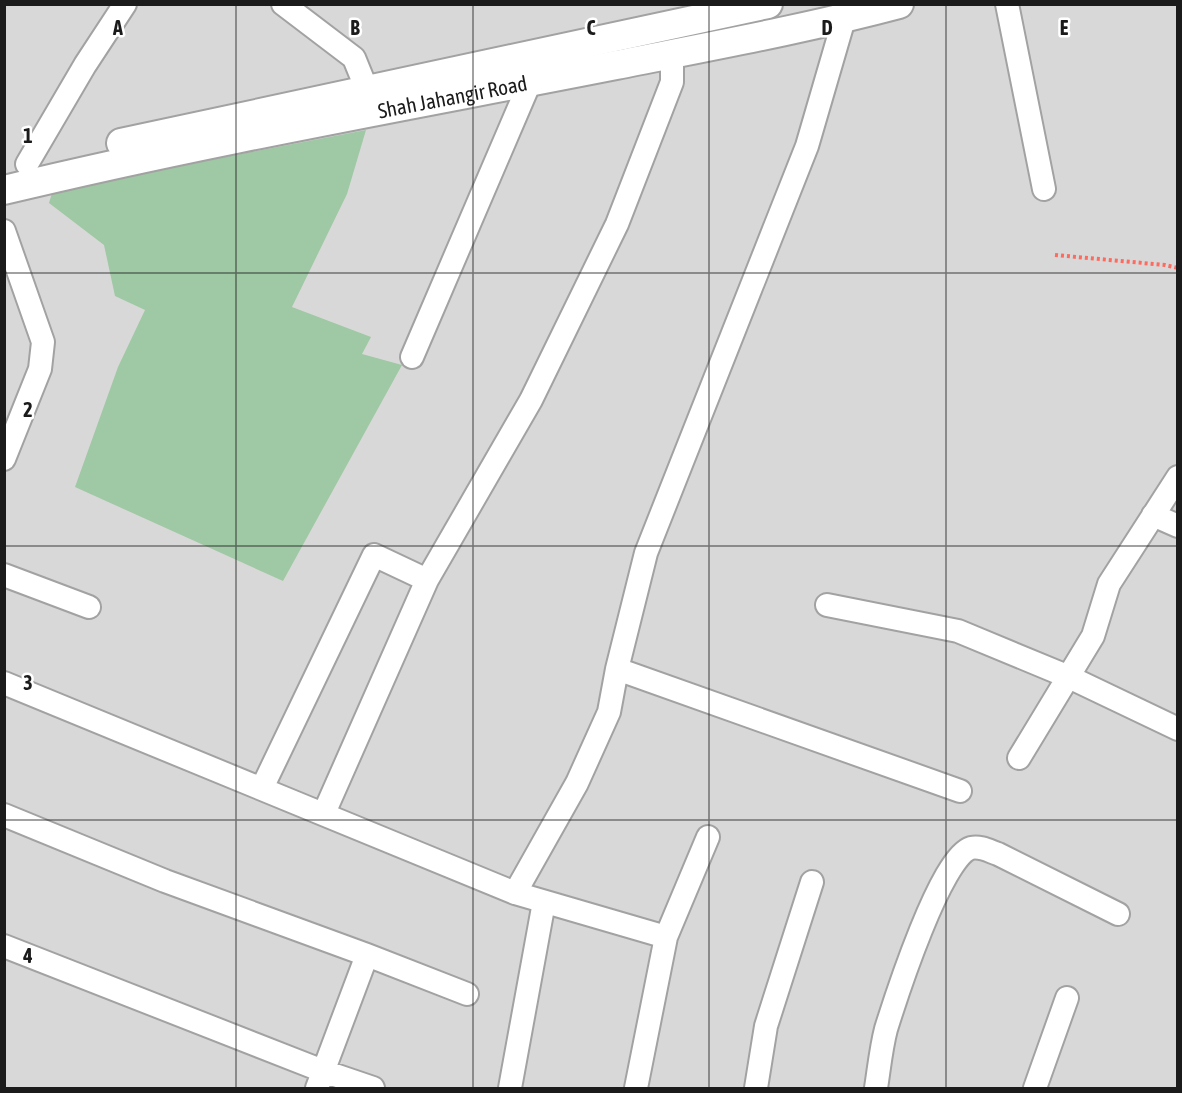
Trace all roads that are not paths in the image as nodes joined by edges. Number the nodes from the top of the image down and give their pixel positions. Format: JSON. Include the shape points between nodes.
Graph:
{"nodes":[{"id":1,"x":124,"y":4,"type":"edge"},
{"id":2,"x":283,"y":4,"type":"edge"},
{"id":3,"x":768,"y":4,"type":"edge"},
{"id":4,"x":899,"y":4,"type":"edge"},
{"id":5,"x":1007,"y":4,"type":"edge"},
{"id":6,"x":707,"y":10,"type":"edge"},
{"id":7,"x":844,"y":19,"type":"junction"},
{"id":8,"x":672,"y":54,"type":"junction"},
{"id":9,"x":530,"y":82,"type":"junction"},
{"id":10,"x":367,"y":90,"type":"junction"},
{"id":11,"x":16,"y":167,"type":"edge"},
{"id":12,"x":1044,"y":189,"type":"dead end"},
{"id":13,"x":4,"y":190,"type":"edge"},
{"id":14,"x":4,"y":231,"type":"edge"},
{"id":15,"x":412,"y":357,"type":"dead end"},
{"id":16,"x":4,"y":459,"type":"edge"},
{"id":17,"x":1178,"y":477,"type":"edge"},
{"id":18,"x":1153,"y":515,"type":"junction"},
{"id":19,"x":1178,"y":526,"type":"edge"},
{"id":20,"x":4,"y":574,"type":"edge"},
{"id":21,"x":427,"y":580,"type":"junction"},
{"id":22,"x":827,"y":604,"type":"dead end"},
{"id":23,"x":89,"y":607,"type":"dead end"},
{"id":24,"x":617,"y":669,"type":"junction"},
{"id":25,"x":1069,"y":677,"type":"junction"},
{"id":26,"x":4,"y":683,"type":"edge"},
{"id":27,"x":1178,"y":729,"type":"edge"},
{"id":28,"x":1019,"y":758,"type":"dead end"},
{"id":29,"x":262,"y":788,"type":"junction"},
{"id":30,"x":960,"y":791,"type":"dead end"},
{"id":31,"x":324,"y":813,"type":"junction"},
{"id":32,"x":4,"y":815,"type":"edge"},
{"id":33,"x":708,"y":837,"type":"dead end"},
{"id":34,"x":812,"y":882,"type":"dead end"},
{"id":35,"x":515,"y":893,"type":"junction"},
{"id":36,"x":544,"y":902,"type":"junction"},
{"id":37,"x":1118,"y":914,"type":"dead end"},
{"id":38,"x":666,"y":937,"type":"junction"},
{"id":39,"x":4,"y":946,"type":"edge"},
{"id":40,"x":367,"y":955,"type":"junction"},
{"id":41,"x":467,"y":994,"type":"dead end"},
{"id":42,"x":1067,"y":998,"type":"dead end"},
{"id":43,"x":320,"y":1080,"type":"edge"},
{"id":44,"x":373,"y":1089,"type":"edge"},
{"id":45,"x":510,"y":1089,"type":"edge"},
{"id":46,"x":636,"y":1089,"type":"edge"},
{"id":47,"x":756,"y":1089,"type":"edge"},
{"id":48,"x":876,"y":1089,"type":"edge"},
{"id":49,"x":1035,"y":1089,"type":"edge"}],
"edges":[{"from":1,"to":11,"type":"street"},
{"from":2,"to":10,"type":"street","via":[[354,58]]},
{"from":3,"to":6,"type":"street","name":"Shah Jahangir Road"},
{"from":4,"to":7,"type":"street","name":"Shah Jahangir Road"},
{"from":5,"to":12,"type":"street"},
{"from":6,"to":10,"type":"street","name":"Shah Jahangir Road"},
{"from":7,"to":8,"type":"street","name":"Shah Jahangir Road"},
{"from":7,"to":24,"type":"street","via":[[807,146],[646,553]]},
{"from":8,"to":9,"type":"street","name":"Shah Jahangir Road"},
{"from":8,"to":21,"type":"street","via":[[672,82],[617,224],[531,400]]},
{"from":9,"to":13,"type":"street","name":"Shah Jahangir Road","via":[[118,163]]},
{"from":9,"to":15,"type":"street"},
{"from":10,"to":11,"type":"street","name":"Shah Jahangir Road"},
{"from":14,"to":16,"type":"street","via":[[44,342],[40,369]]},
{"from":17,"to":18,"type":"street"},
{"from":18,"to":19,"type":"street"},
{"from":18,"to":25,"type":"street","via":[[1109,584],[1093,636]]},
{"from":20,"to":23,"type":"street"},
{"from":21,"to":29,"type":"street","via":[[374,555]]},
{"from":21,"to":31,"type":"street"},
{"from":22,"to":25,"type":"street","via":[[958,631]]},
{"from":24,"to":30,"type":"street"},
{"from":24,"to":35,"type":"street","via":[[609,712],[577,783]]},
{"from":25,"to":27,"type":"street"},
{"from":25,"to":28,"type":"street"},
{"from":26,"to":29,"type":"street"},
{"from":29,"to":31,"type":"street"},
{"from":31,"to":35,"type":"street"},
{"from":32,"to":40,"type":"street","via":[[165,881]]},
{"from":33,"to":38,"type":"street"},
{"from":34,"to":47,"type":"street","via":[[766,1026]]},
{"from":35,"to":36,"type":"street"},
{"from":36,"to":38,"type":"street"},
{"from":36,"to":45,"type":"street"},
{"from":37,"to":48,"type":"street","via":[[998,854],[981,847],[969,849],[957,859],[926,916],[886,1032]]},
{"from":38,"to":46,"type":"street"},
{"from":39,"to":43,"type":"street"},
{"from":40,"to":41,"type":"street"},
{"from":40,"to":43,"type":"street"},
{"from":42,"to":49,"type":"street"},
{"from":43,"to":44,"type":"street"}]}
